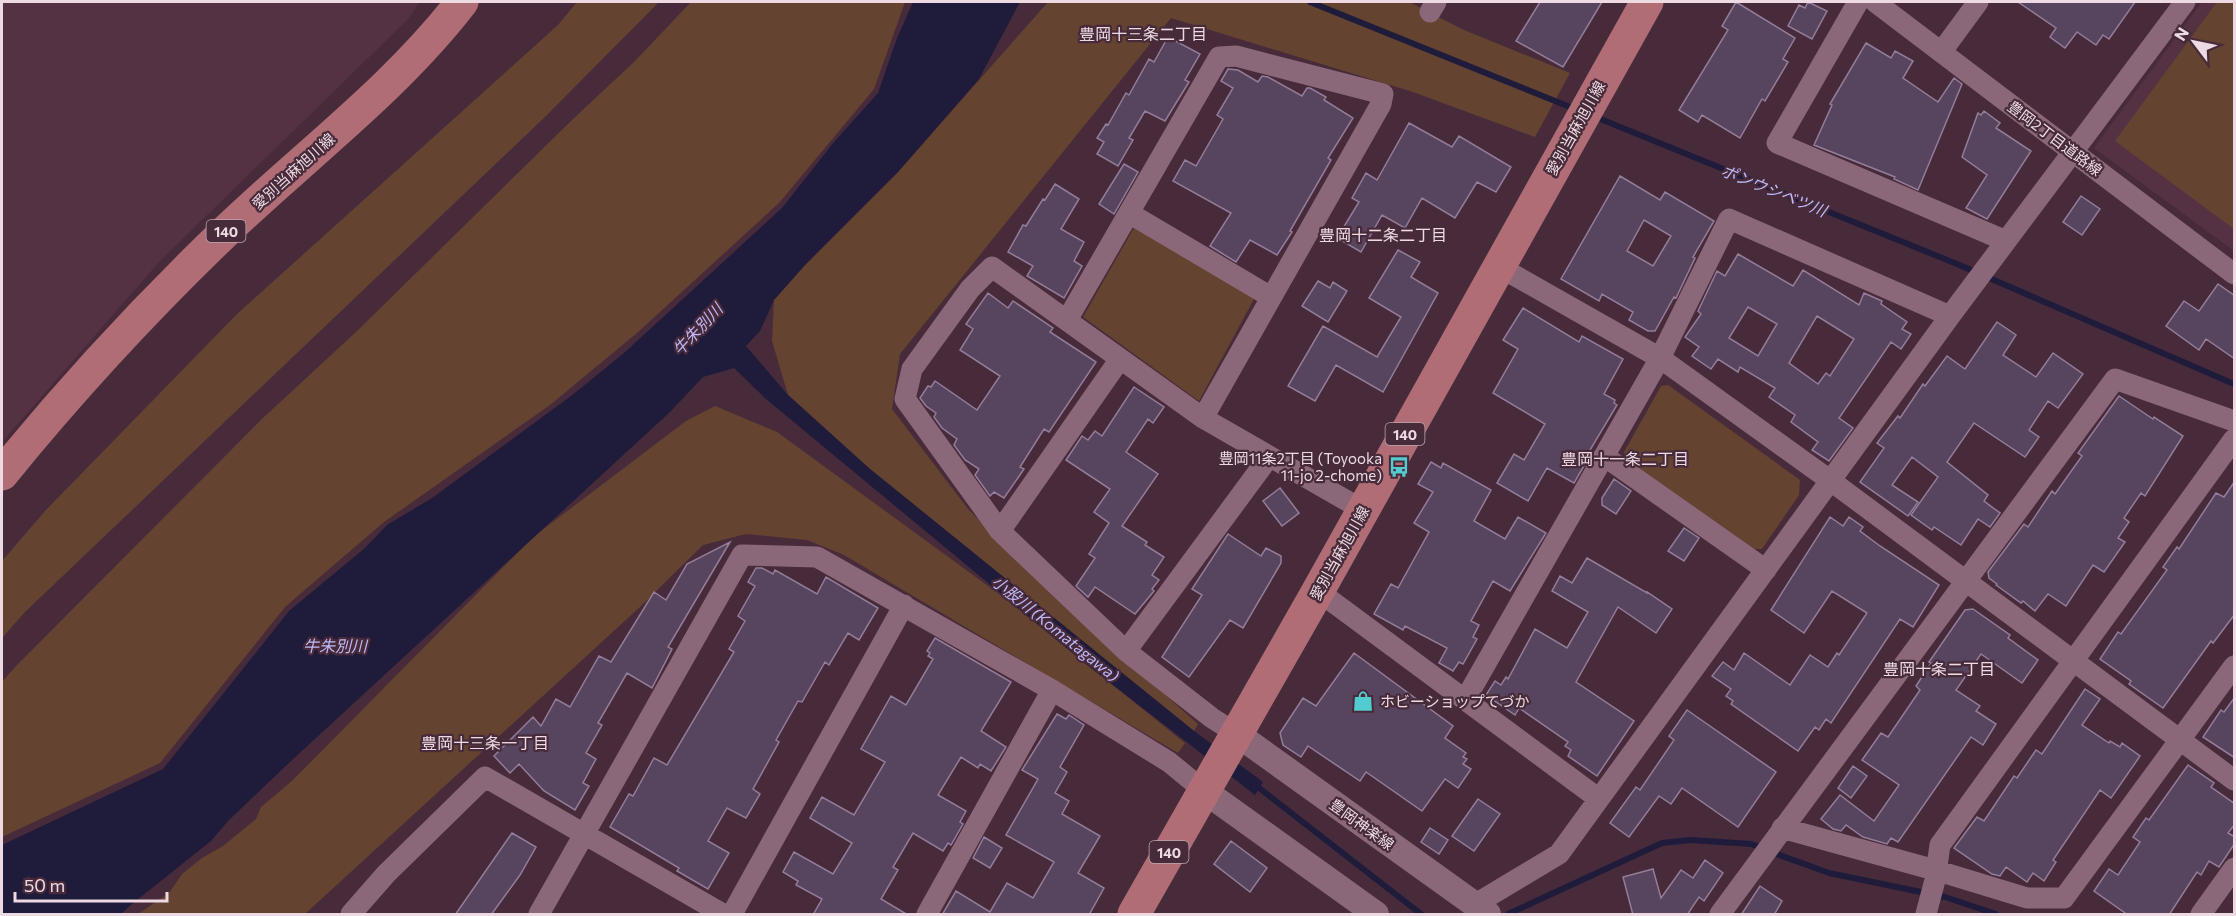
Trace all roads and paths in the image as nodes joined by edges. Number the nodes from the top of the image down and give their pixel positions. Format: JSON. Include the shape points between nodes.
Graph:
{"nodes":[{"id":1,"x":462,"y":2,"type":"edge"},
{"id":2,"x":1647,"y":2,"type":"edge"},
{"id":3,"x":1858,"y":2,"type":"edge"},
{"id":4,"x":1875,"y":2,"type":"edge"},
{"id":5,"x":1978,"y":2,"type":"edge"},
{"id":6,"x":2185,"y":2,"type":"edge"},
{"id":7,"x":1942,"y":51,"type":"junction"},
{"id":8,"x":2073,"y":151,"type":"junction"},
{"id":9,"x":1129,"y":213,"type":"junction"},
{"id":10,"x":2006,"y":241,"type":"junction"},
{"id":11,"x":1498,"y":266,"type":"junction"},
{"id":12,"x":2235,"y":274,"type":"edge"},
{"id":13,"x":1271,"y":297,"type":"junction"},
{"id":14,"x":1950,"y":316,"type":"junction"},
{"id":15,"x":1067,"y":320,"type":"junction"},
{"id":16,"x":1660,"y":358,"type":"junction"},
{"id":17,"x":1119,"y":359,"type":"junction"},
{"id":18,"x":1203,"y":418,"type":"junction"},
{"id":19,"x":2235,"y":420,"type":"edge"},
{"id":20,"x":2235,"y":439,"type":"edge"},
{"id":21,"x":1604,"y":456,"type":"junction"},
{"id":22,"x":1269,"y":457,"type":"junction"},
{"id":23,"x":2,"y":474,"type":"edge"},
{"id":24,"x":1831,"y":481,"type":"junction"},
{"id":25,"x":1363,"y":510,"type":"junction"},
{"id":26,"x":1000,"y":531,"type":"junction"},
{"id":27,"x":1766,"y":570,"type":"junction"},
{"id":28,"x":1966,"y":582,"type":"junction"},
{"id":29,"x":1318,"y":591,"type":"junction"},
{"id":30,"x":904,"y":605,"type":"junction"},
{"id":31,"x":1126,"y":651,"type":"junction"},
{"id":32,"x":2075,"y":661,"type":"junction"},
{"id":33,"x":2235,"y":666,"type":"edge"},
{"id":34,"x":1052,"y":690,"type":"junction"},
{"id":35,"x":1465,"y":700,"type":"junction"},
{"id":36,"x":1234,"y":740,"type":"junction"},
{"id":37,"x":2181,"y":740,"type":"junction"},
{"id":38,"x":2235,"y":780,"type":"edge"},
{"id":39,"x":1207,"y":784,"type":"junction"},
{"id":40,"x":1599,"y":799,"type":"junction"},
{"id":41,"x":1778,"y":834,"type":"junction"},
{"id":42,"x":584,"y":836,"type":"junction"},
{"id":43,"x":2235,"y":868,"type":"edge"},
{"id":44,"x":1935,"y":875,"type":"junction"},
{"id":45,"x":1481,"y":910,"type":"edge"},
{"id":46,"x":1140,"y":912,"type":"edge"},
{"id":47,"x":1927,"y":914,"type":"edge"},
{"id":48,"x":351,"y":915,"type":"edge"},
{"id":49,"x":538,"y":915,"type":"edge"},
{"id":50,"x":723,"y":915,"type":"edge"},
{"id":51,"x":732,"y":915,"type":"edge"},
{"id":52,"x":927,"y":915,"type":"edge"},
{"id":53,"x":1376,"y":915,"type":"edge"},
{"id":54,"x":1720,"y":915,"type":"edge"},
{"id":55,"x":2201,"y":915,"type":"edge"}],
"edges":[{"from":1,"to":23,"type":"main road","name":"愛別当麻旭川線","number":"140","via":[[385,88],[144,311],[59,404]]},
{"from":2,"to":11,"type":"main road","name":"愛別当麻旭川線","number":"140"},
{"from":3,"to":10,"type":"street","via":[[1777,143]]},
{"from":4,"to":7,"type":"street","name":"豊岡2丁目道路線"},
{"from":5,"to":7,"type":"street"},
{"from":6,"to":8,"type":"street"},
{"from":7,"to":8,"type":"street","name":"豊岡2丁目道路線"},
{"from":8,"to":10,"type":"street"},
{"from":8,"to":12,"type":"street","name":"豊岡2丁目道路線"},
{"from":9,"to":13,"type":"street"},
{"from":9,"to":13,"type":"street","via":[[1219,57],[1236,56],[1383,94],[1381,104]]},
{"from":9,"to":15,"type":"street"},
{"from":10,"to":14,"type":"street"},
{"from":11,"to":16,"type":"street"},
{"from":11,"to":25,"type":"main road","name":"愛別当麻旭川線","number":"140"},
{"from":13,"to":18,"type":"street"},
{"from":14,"to":16,"type":"street","via":[[1729,219]]},
{"from":14,"to":24,"type":"street"},
{"from":15,"to":17,"type":"street"},
{"from":15,"to":26,"type":"street","via":[[992,267],[970,289],[912,369],[905,399]]},
{"from":16,"to":21,"type":"street"},
{"from":16,"to":24,"type":"street"},
{"from":17,"to":18,"type":"street"},
{"from":17,"to":26,"type":"street"},
{"from":18,"to":22,"type":"street"},
{"from":19,"to":28,"type":"street","via":[[2115,379]]},
{"from":20,"to":32,"type":"street"},
{"from":21,"to":27,"type":"street"},
{"from":21,"to":35,"type":"street"},
{"from":22,"to":25,"type":"street"},
{"from":22,"to":31,"type":"street"},
{"from":24,"to":27,"type":"street"},
{"from":24,"to":28,"type":"street"},
{"from":25,"to":29,"type":"main road","name":"愛別当麻旭川線","number":"140"},
{"from":26,"to":31,"type":"street"},
{"from":27,"to":40,"type":"street"},
{"from":28,"to":32,"type":"street"},
{"from":28,"to":41,"type":"street"},
{"from":29,"to":35,"type":"street"},
{"from":29,"to":36,"type":"main road","name":"愛別当麻旭川線","number":"140"},
{"from":30,"to":34,"type":"street"},
{"from":30,"to":42,"type":"street","via":[[817,557],[742,555]]},
{"from":30,"to":51,"type":"street"},
{"from":31,"to":36,"type":"street"},
{"from":32,"to":37,"type":"street"},
{"from":32,"to":44,"type":"street","via":[[1940,844]]},
{"from":33,"to":37,"type":"street"},
{"from":34,"to":39,"type":"street"},
{"from":34,"to":52,"type":"street"},
{"from":35,"to":40,"type":"street"},
{"from":36,"to":39,"type":"main road","name":"愛別当麻旭川線","number":"140"},
{"from":36,"to":45,"type":"street","name":"豊岡神楽線"},
{"from":37,"to":38,"type":"street"},
{"from":37,"to":44,"type":"street","via":[[2064,898],[2027,898]]},
{"from":39,"to":46,"type":"main road","name":"愛別当麻旭川線","number":"140"},
{"from":39,"to":53,"type":"street"},
{"from":40,"to":45,"type":"street","via":[[1559,854]]},
{"from":41,"to":44,"type":"street"},
{"from":41,"to":54,"type":"street"},
{"from":42,"to":48,"type":"street","via":[[485,777],[394,866]]},
{"from":42,"to":49,"type":"street"},
{"from":42,"to":50,"type":"street"},
{"from":43,"to":55,"type":"street"},
{"from":44,"to":47,"type":"street"}]}
